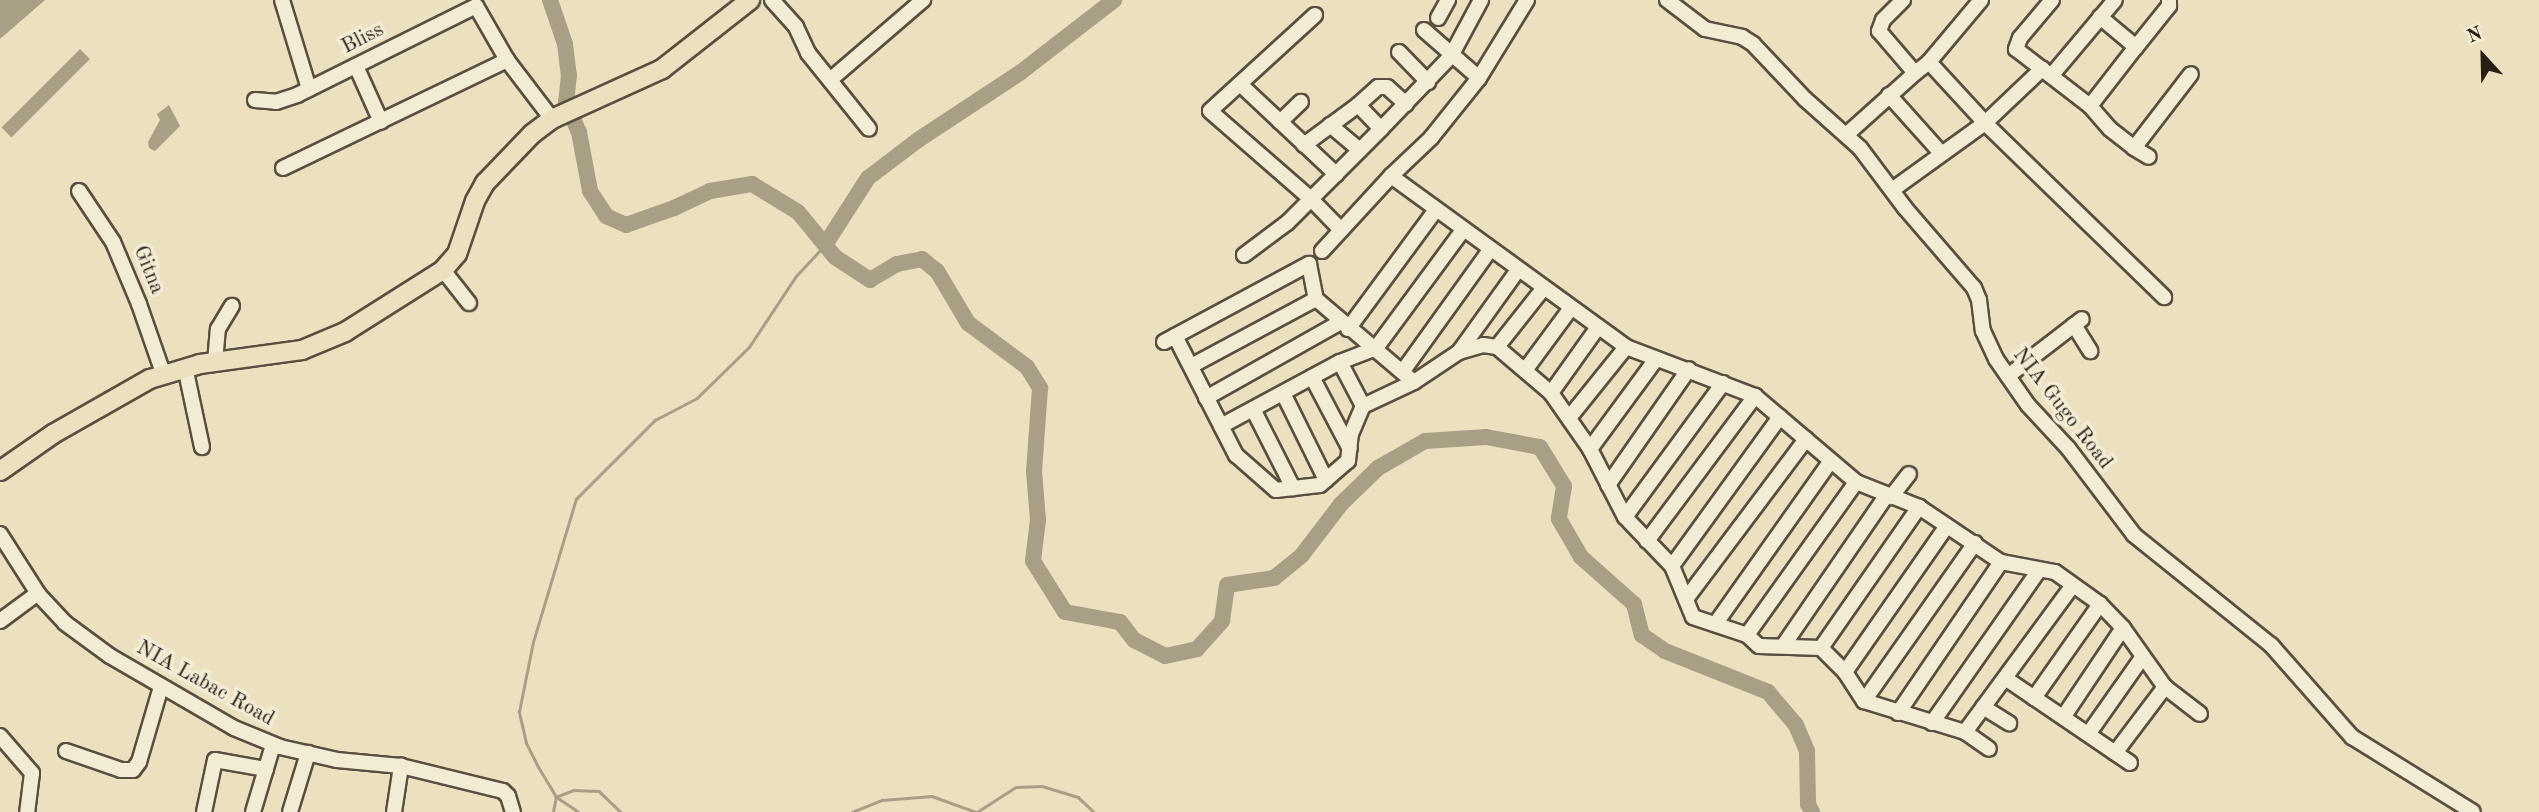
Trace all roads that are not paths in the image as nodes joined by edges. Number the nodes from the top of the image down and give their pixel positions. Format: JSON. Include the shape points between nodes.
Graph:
{"nodes":[{"id":1,"x":282,"y":0,"type":"edge"},
{"id":2,"x":750,"y":0,"type":"edge"},
{"id":3,"x":772,"y":0,"type":"edge"},
{"id":4,"x":923,"y":0,"type":"edge"},
{"id":5,"x":1448,"y":0,"type":"edge"},
{"id":6,"x":1481,"y":0,"type":"edge"},
{"id":7,"x":1527,"y":0,"type":"edge"},
{"id":8,"x":1667,"y":0,"type":"edge"},
{"id":9,"x":1903,"y":0,"type":"edge"},
{"id":10,"x":1981,"y":0,"type":"edge"},
{"id":11,"x":2052,"y":0,"type":"edge"},
{"id":12,"x":2115,"y":0,"type":"edge"},
{"id":13,"x":2169,"y":0,"type":"edge"},
{"id":14,"x":1315,"y":15,"type":"dead end"},
{"id":15,"x":2100,"y":17,"type":"junction"},
{"id":16,"x":1438,"y":18,"type":"dead end"},
{"id":17,"x":1424,"y":30,"type":"dead end"},
{"id":18,"x":2136,"y":47,"type":"junction"},
{"id":19,"x":1399,"y":52,"type":"dead end"},
{"id":20,"x":1451,"y":57,"type":"junction"},
{"id":21,"x":508,"y":60,"type":"junction"},
{"id":22,"x":1929,"y":62,"type":"junction"},
{"id":23,"x":356,"y":66,"type":"junction"},
{"id":24,"x":1915,"y":73,"type":"junction"},
{"id":25,"x":2046,"y":73,"type":"junction"},
{"id":26,"x":2191,"y":74,"type":"dead end"},
{"id":27,"x":1479,"y":78,"type":"junction"},
{"id":28,"x":830,"y":80,"type":"junction"},
{"id":29,"x":1428,"y":82,"type":"junction"},
{"id":30,"x":1240,"y":84,"type":"junction"},
{"id":31,"x":309,"y":89,"type":"junction"},
{"id":32,"x":1889,"y":95,"type":"junction"},
{"id":33,"x":255,"y":100,"type":"dead end"},
{"id":34,"x":1301,"y":102,"type":"dead end"},
{"id":35,"x":1406,"y":104,"type":"junction"},
{"id":36,"x":1358,"y":106,"type":"junction"},
{"id":37,"x":2090,"y":106,"type":"junction"},
{"id":38,"x":559,"y":116,"type":"junction"},
{"id":39,"x":381,"y":121,"type":"junction"},
{"id":40,"x":1280,"y":122,"type":"junction"},
{"id":41,"x":1985,"y":123,"type":"junction"},
{"id":42,"x":1330,"y":125,"type":"junction"},
{"id":43,"x":869,"y":129,"type":"dead end"},
{"id":44,"x":1381,"y":129,"type":"junction"},
{"id":45,"x":1846,"y":135,"type":"junction"},
{"id":46,"x":1304,"y":145,"type":"junction"},
{"id":47,"x":2134,"y":148,"type":"junction"},
{"id":48,"x":1360,"y":150,"type":"junction"},
{"id":49,"x":1942,"y":154,"type":"junction"},
{"id":50,"x":2149,"y":157,"type":"dead end"},
{"id":51,"x":284,"y":169,"type":"dead end"},
{"id":52,"x":1336,"y":174,"type":"junction"},
{"id":53,"x":1391,"y":176,"type":"junction"},
{"id":54,"x":1892,"y":190,"type":"junction"},
{"id":55,"x":79,"y":191,"type":"dead end"},
{"id":56,"x":1311,"y":199,"type":"junction"},
{"id":57,"x":1435,"y":211,"type":"junction"},
{"id":58,"x":1341,"y":230,"type":"junction"},
{"id":59,"x":1463,"y":230,"type":"junction"},
{"id":60,"x":1490,"y":250,"type":"junction"},
{"id":61,"x":1322,"y":251,"type":"dead end"},
{"id":62,"x":1244,"y":255,"type":"dead end"},
{"id":63,"x":443,"y":270,"type":"junction"},
{"id":64,"x":1518,"y":270,"type":"junction"},
{"id":65,"x":1544,"y":289,"type":"junction"},
{"id":66,"x":2164,"y":297,"type":"dead end"},
{"id":67,"x":1316,"y":299,"type":"junction"},
{"id":68,"x":469,"y":303,"type":"dead end"},
{"id":69,"x":232,"y":306,"type":"dead end"},
{"id":70,"x":1571,"y":308,"type":"junction"},
{"id":71,"x":1345,"y":326,"type":"junction"},
{"id":72,"x":1598,"y":327,"type":"junction"},
{"id":73,"x":1497,"y":347,"type":"junction"},
{"id":74,"x":1626,"y":347,"type":"junction"},
{"id":75,"x":1376,"y":348,"type":"junction"},
{"id":76,"x":2090,"y":351,"type":"dead end"},
{"id":77,"x":1459,"y":352,"type":"junction"},
{"id":78,"x":1656,"y":359,"type":"junction"},
{"id":79,"x":215,"y":362,"type":"junction"},
{"id":80,"x":1340,"y":362,"type":"junction"},
{"id":81,"x":1191,"y":366,"type":"junction"},
{"id":82,"x":185,"y":367,"type":"junction"},
{"id":83,"x":1526,"y":369,"type":"junction"},
{"id":84,"x":1689,"y":369,"type":"junction"},
{"id":85,"x":1403,"y":371,"type":"junction"},
{"id":86,"x":163,"y":373,"type":"junction"},
{"id":87,"x":2008,"y":376,"type":"junction"},
{"id":88,"x":1312,"y":377,"type":"junction"},
{"id":89,"x":1413,"y":382,"type":"junction"},
{"id":90,"x":1723,"y":383,"type":"junction"},
{"id":91,"x":1283,"y":393,"type":"junction"},
{"id":92,"x":1551,"y":393,"type":"junction"},
{"id":93,"x":1755,"y":396,"type":"junction"},
{"id":94,"x":1206,"y":398,"type":"junction"},
{"id":95,"x":1363,"y":406,"type":"junction"},
{"id":96,"x":1252,"y":409,"type":"junction"},
{"id":97,"x":1780,"y":417,"type":"junction"},
{"id":98,"x":1569,"y":418,"type":"junction"},
{"id":99,"x":1221,"y":426,"type":"junction"},
{"id":100,"x":1806,"y":439,"type":"junction"},
{"id":101,"x":202,"y":447,"type":"dead end"},
{"id":102,"x":1350,"y":449,"type":"junction"},
{"id":103,"x":1590,"y":449,"type":"junction"},
{"id":104,"x":1830,"y":462,"type":"junction"},
{"id":105,"x":0,"y":471,"type":"edge"},
{"id":106,"x":1909,"y":474,"type":"dead end"},
{"id":107,"x":1326,"y":480,"type":"junction"},
{"id":108,"x":1856,"y":482,"type":"junction"},
{"id":109,"x":1608,"y":485,"type":"junction"},
{"id":110,"x":1293,"y":488,"type":"junction"},
{"id":111,"x":1888,"y":496,"type":"junction"},
{"id":112,"x":1919,"y":507,"type":"junction"},
{"id":113,"x":1625,"y":517,"type":"junction"},
{"id":114,"x":1947,"y":526,"type":"junction"},
{"id":115,"x":0,"y":534,"type":"edge"},
{"id":116,"x":1647,"y":541,"type":"junction"},
{"id":117,"x":1975,"y":543,"type":"junction"},
{"id":118,"x":2001,"y":562,"type":"junction"},
{"id":119,"x":1672,"y":566,"type":"junction"},
{"id":120,"x":2039,"y":570,"type":"junction"},
{"id":121,"x":2073,"y":585,"type":"junction"},
{"id":122,"x":38,"y":593,"type":"junction"},
{"id":123,"x":1686,"y":599,"type":"junction"},
{"id":124,"x":2100,"y":604,"type":"junction"},
{"id":125,"x":0,"y":621,"type":"edge"},
{"id":126,"x":1716,"y":623,"type":"junction"},
{"id":127,"x":2123,"y":628,"type":"junction"},
{"id":128,"x":1747,"y":635,"type":"junction"},
{"id":129,"x":1783,"y":646,"type":"junction"},
{"id":130,"x":1821,"y":648,"type":"junction"},
{"id":131,"x":2142,"y":658,"type":"junction"},
{"id":132,"x":1844,"y":672,"type":"junction"},
{"id":133,"x":2005,"y":678,"type":"junction"},
{"id":134,"x":161,"y":687,"type":"junction"},
{"id":135,"x":2165,"y":687,"type":"junction"},
{"id":136,"x":2034,"y":698,"type":"junction"},
{"id":137,"x":1864,"y":701,"type":"junction"},
{"id":138,"x":1983,"y":707,"type":"junction"},
{"id":139,"x":1898,"y":713,"type":"junction"},
{"id":140,"x":2200,"y":715,"type":"dead end"},
{"id":141,"x":2064,"y":716,"type":"junction"},
{"id":142,"x":1932,"y":723,"type":"junction"},
{"id":143,"x":2009,"y":723,"type":"dead end"},
{"id":144,"x":1965,"y":732,"type":"junction"},
{"id":145,"x":2089,"y":733,"type":"junction"},
{"id":146,"x":0,"y":736,"type":"edge"},
{"id":147,"x":273,"y":745,"type":"junction"},
{"id":148,"x":1989,"y":749,"type":"dead end"},
{"id":149,"x":66,"y":751,"type":"dead end"},
{"id":150,"x":308,"y":753,"type":"junction"},
{"id":151,"x":2115,"y":753,"type":"junction"},
{"id":152,"x":2130,"y":763,"type":"dead end"},
{"id":153,"x":401,"y":766,"type":"junction"},
{"id":154,"x":266,"y":769,"type":"junction"},
{"id":155,"x":27,"y":812,"type":"edge"},
{"id":156,"x":204,"y":812,"type":"edge"},
{"id":157,"x":253,"y":812,"type":"edge"},
{"id":158,"x":290,"y":812,"type":"edge"},
{"id":159,"x":394,"y":812,"type":"edge"},
{"id":160,"x":513,"y":812,"type":"edge"},
{"id":161,"x":2473,"y":812,"type":"edge"}],
"edges":[{"from":1,"to":31,"type":"street"},
{"from":2,"to":38,"type":"main road","via":[[662,69]]},
{"from":3,"to":28,"type":"street","via":[[796,27],[808,53]]},
{"from":4,"to":28,"type":"street"},
{"from":5,"to":16,"type":"street"},
{"from":6,"to":20,"type":"street"},
{"from":7,"to":27,"type":"street"},
{"from":8,"to":45,"type":"street","name":"NIA Gugo Road","via":[[1705,29],[1753,44]]},
{"from":9,"to":24,"type":"street","via":[[1878,28]]},
{"from":10,"to":22,"type":"street"},
{"from":11,"to":25,"type":"street","via":[[2016,47]]},
{"from":12,"to":15,"type":"street"},
{"from":13,"to":18,"type":"street"},
{"from":14,"to":30,"type":"street"},
{"from":15,"to":18,"type":"street"},
{"from":15,"to":25,"type":"street"},
{"from":17,"to":20,"type":"street"},
{"from":18,"to":37,"type":"street"},
{"from":19,"to":29,"type":"street"},
{"from":20,"to":27,"type":"street"},
{"from":20,"to":29,"type":"street"},
{"from":21,"to":23,"type":"street","name":"Bliss","via":[[476,6]]},
{"from":21,"to":38,"type":"street","name":"Bliss"},
{"from":21,"to":39,"type":"street"},
{"from":22,"to":24,"type":"street"},
{"from":22,"to":41,"type":"street"},
{"from":23,"to":31,"type":"street","name":"Bliss"},
{"from":23,"to":39,"type":"street"},
{"from":24,"to":32,"type":"street"},
{"from":25,"to":37,"type":"street"},
{"from":25,"to":41,"type":"street"},
{"from":26,"to":47,"type":"street"},
{"from":27,"to":53,"type":"street","via":[[1431,138]]},
{"from":28,"to":43,"type":"street"},
{"from":29,"to":35,"type":"street"},
{"from":30,"to":40,"type":"street"},
{"from":30,"to":56,"type":"street","via":[[1210,111]]},
{"from":31,"to":33,"type":"street","name":"Bliss","via":[[276,102]]},
{"from":32,"to":45,"type":"street"},
{"from":32,"to":49,"type":"street"},
{"from":34,"to":40,"type":"street"},
{"from":35,"to":36,"type":"street","via":[[1387,87],[1378,87]]},
{"from":35,"to":44,"type":"street"},
{"from":36,"to":42,"type":"street"},
{"from":36,"to":44,"type":"street"},
{"from":37,"to":47,"type":"street","via":[[2109,129]]},
{"from":38,"to":63,"type":"main road","via":[[510,153],[485,183],[457,254]]},
{"from":39,"to":51,"type":"street"},
{"from":40,"to":46,"type":"street"},
{"from":41,"to":49,"type":"street"},
{"from":41,"to":66,"type":"street"},
{"from":42,"to":46,"type":"street"},
{"from":42,"to":48,"type":"street"},
{"from":44,"to":48,"type":"street"},
{"from":45,"to":54,"type":"street","name":"NIA Gugo Road"},
{"from":46,"to":52,"type":"street"},
{"from":47,"to":50,"type":"street"},
{"from":48,"to":52,"type":"street"},
{"from":49,"to":54,"type":"street"},
{"from":52,"to":56,"type":"street"},
{"from":53,"to":57,"type":"street"},
{"from":53,"to":58,"type":"street"},
{"from":54,"to":87,"type":"street","name":"NIA Gugo Road","via":[[1974,288],[1989,347]]},
{"from":55,"to":86,"type":"street","name":"Gitna","via":[[113,242]]},
{"from":56,"to":58,"type":"street"},
{"from":56,"to":62,"type":"street"},
{"from":57,"to":59,"type":"street"},
{"from":57,"to":71,"type":"street"},
{"from":58,"to":61,"type":"street"},
{"from":59,"to":60,"type":"street"},
{"from":59,"to":75,"type":"street"},
{"from":60,"to":64,"type":"street"},
{"from":60,"to":85,"type":"street"},
{"from":63,"to":68,"type":"street"},
{"from":63,"to":79,"type":"main road","via":[[345,332],[302,350]]},
{"from":64,"to":65,"type":"street"},
{"from":64,"to":77,"type":"street"},
{"from":65,"to":70,"type":"street"},
{"from":65,"to":73,"type":"street"},
{"from":67,"to":71,"type":"street"},
{"from":67,"to":81,"type":"street"},
{"from":67,"to":81,"type":"street","via":[[1309,264],[1169,339]]},
{"from":69,"to":79,"type":"street","via":[[218,329]]},
{"from":70,"to":72,"type":"street"},
{"from":70,"to":83,"type":"street"},
{"from":71,"to":75,"type":"street"},
{"from":71,"to":94,"type":"street"},
{"from":72,"to":74,"type":"street"},
{"from":72,"to":92,"type":"street"},
{"from":73,"to":77,"type":"street","via":[[1483,345]]},
{"from":73,"to":83,"type":"street"},
{"from":74,"to":78,"type":"street"},
{"from":74,"to":98,"type":"street"},
{"from":75,"to":80,"type":"street"},
{"from":75,"to":85,"type":"street"},
{"from":76,"to":87,"type":"street","via":[[2078,322]]},
{"from":77,"to":89,"type":"street"},
{"from":78,"to":84,"type":"street"},
{"from":78,"to":103,"type":"street"},
{"from":79,"to":82,"type":"main road"},
{"from":80,"to":88,"type":"street"},
{"from":80,"to":95,"type":"street"},
{"from":81,"to":94,"type":"street"},
{"from":82,"to":86,"type":"main road"},
{"from":82,"to":101,"type":"street"},
{"from":83,"to":92,"type":"street"},
{"from":84,"to":90,"type":"street"},
{"from":84,"to":109,"type":"street"},
{"from":85,"to":89,"type":"street"},
{"from":86,"to":105,"type":"main road","via":[[85,415]]},
{"from":87,"to":161,"type":"street","name":"NIA Gugo Road","via":[[2134,535],[2271,645],[2351,737]]},
{"from":88,"to":91,"type":"street"},
{"from":88,"to":102,"type":"street"},
{"from":89,"to":95,"type":"street"},
{"from":90,"to":93,"type":"street"},
{"from":90,"to":113,"type":"street"},
{"from":91,"to":96,"type":"street"},
{"from":91,"to":107,"type":"street"},
{"from":92,"to":98,"type":"street"},
{"from":93,"to":97,"type":"street"},
{"from":93,"to":116,"type":"street"},
{"from":94,"to":99,"type":"street"},
{"from":95,"to":102,"type":"street"},
{"from":96,"to":99,"type":"street"},
{"from":96,"to":110,"type":"street"},
{"from":97,"to":100,"type":"street"},
{"from":97,"to":119,"type":"street"},
{"from":98,"to":103,"type":"street"},
{"from":99,"to":110,"type":"street","via":[[1236,455],[1276,490]]},
{"from":100,"to":104,"type":"street"},
{"from":100,"to":123,"type":"street"},
{"from":102,"to":107,"type":"street","via":[[1349,461]]},
{"from":103,"to":109,"type":"street"},
{"from":104,"to":108,"type":"street"},
{"from":104,"to":126,"type":"street"},
{"from":106,"to":111,"type":"street"},
{"from":107,"to":110,"type":"street"},
{"from":108,"to":111,"type":"street"},
{"from":108,"to":128,"type":"street"},
{"from":109,"to":113,"type":"street"},
{"from":111,"to":112,"type":"street"},
{"from":111,"to":129,"type":"street"},
{"from":112,"to":114,"type":"street"},
{"from":112,"to":130,"type":"street"},
{"from":113,"to":116,"type":"street"},
{"from":114,"to":117,"type":"street"},
{"from":114,"to":132,"type":"street"},
{"from":115,"to":122,"type":"street","name":"NIA Labac Road"},
{"from":116,"to":119,"type":"street"},
{"from":117,"to":118,"type":"street"},
{"from":117,"to":137,"type":"street"},
{"from":118,"to":120,"type":"street"},
{"from":118,"to":139,"type":"street"},
{"from":119,"to":123,"type":"street"},
{"from":120,"to":121,"type":"street","via":[[2056,572]]},
{"from":120,"to":142,"type":"street"},
{"from":121,"to":124,"type":"street"},
{"from":121,"to":133,"type":"street"},
{"from":122,"to":125,"type":"street"},
{"from":122,"to":134,"type":"street","name":"NIA Labac Road","via":[[88,641]]},
{"from":123,"to":126,"type":"street","via":[[1693,617]]},
{"from":124,"to":127,"type":"street"},
{"from":124,"to":136,"type":"street"},
{"from":126,"to":128,"type":"street"},
{"from":127,"to":131,"type":"street"},
{"from":127,"to":141,"type":"street"},
{"from":128,"to":129,"type":"street","via":[[1759,646]]},
{"from":129,"to":130,"type":"street"},
{"from":130,"to":132,"type":"street"},
{"from":131,"to":135,"type":"street"},
{"from":131,"to":145,"type":"street"},
{"from":132,"to":137,"type":"street"},
{"from":133,"to":136,"type":"street"},
{"from":133,"to":138,"type":"street"},
{"from":134,"to":147,"type":"street","name":"NIA Labac Road"},
{"from":134,"to":149,"type":"street","via":[[133,771]]},
{"from":135,"to":140,"type":"street"},
{"from":135,"to":151,"type":"street"},
{"from":136,"to":141,"type":"street"},
{"from":137,"to":139,"type":"street"},
{"from":138,"to":143,"type":"street"},
{"from":138,"to":144,"type":"street"},
{"from":139,"to":142,"type":"street"},
{"from":141,"to":145,"type":"street"},
{"from":142,"to":144,"type":"street"},
{"from":144,"to":148,"type":"street"},
{"from":145,"to":151,"type":"street"},
{"from":146,"to":155,"type":"street","via":[[32,773]]},
{"from":147,"to":150,"type":"street","name":"NIA Labac Road"},
{"from":147,"to":154,"type":"street"},
{"from":150,"to":153,"type":"street","name":"NIA Labac Road"},
{"from":150,"to":158,"type":"street"},
{"from":151,"to":152,"type":"street"},
{"from":153,"to":159,"type":"street"},
{"from":153,"to":160,"type":"street","name":"NIA Labac Road","via":[[503,791]]},
{"from":154,"to":156,"type":"street","via":[[215,760]]},
{"from":154,"to":157,"type":"street"}]}
